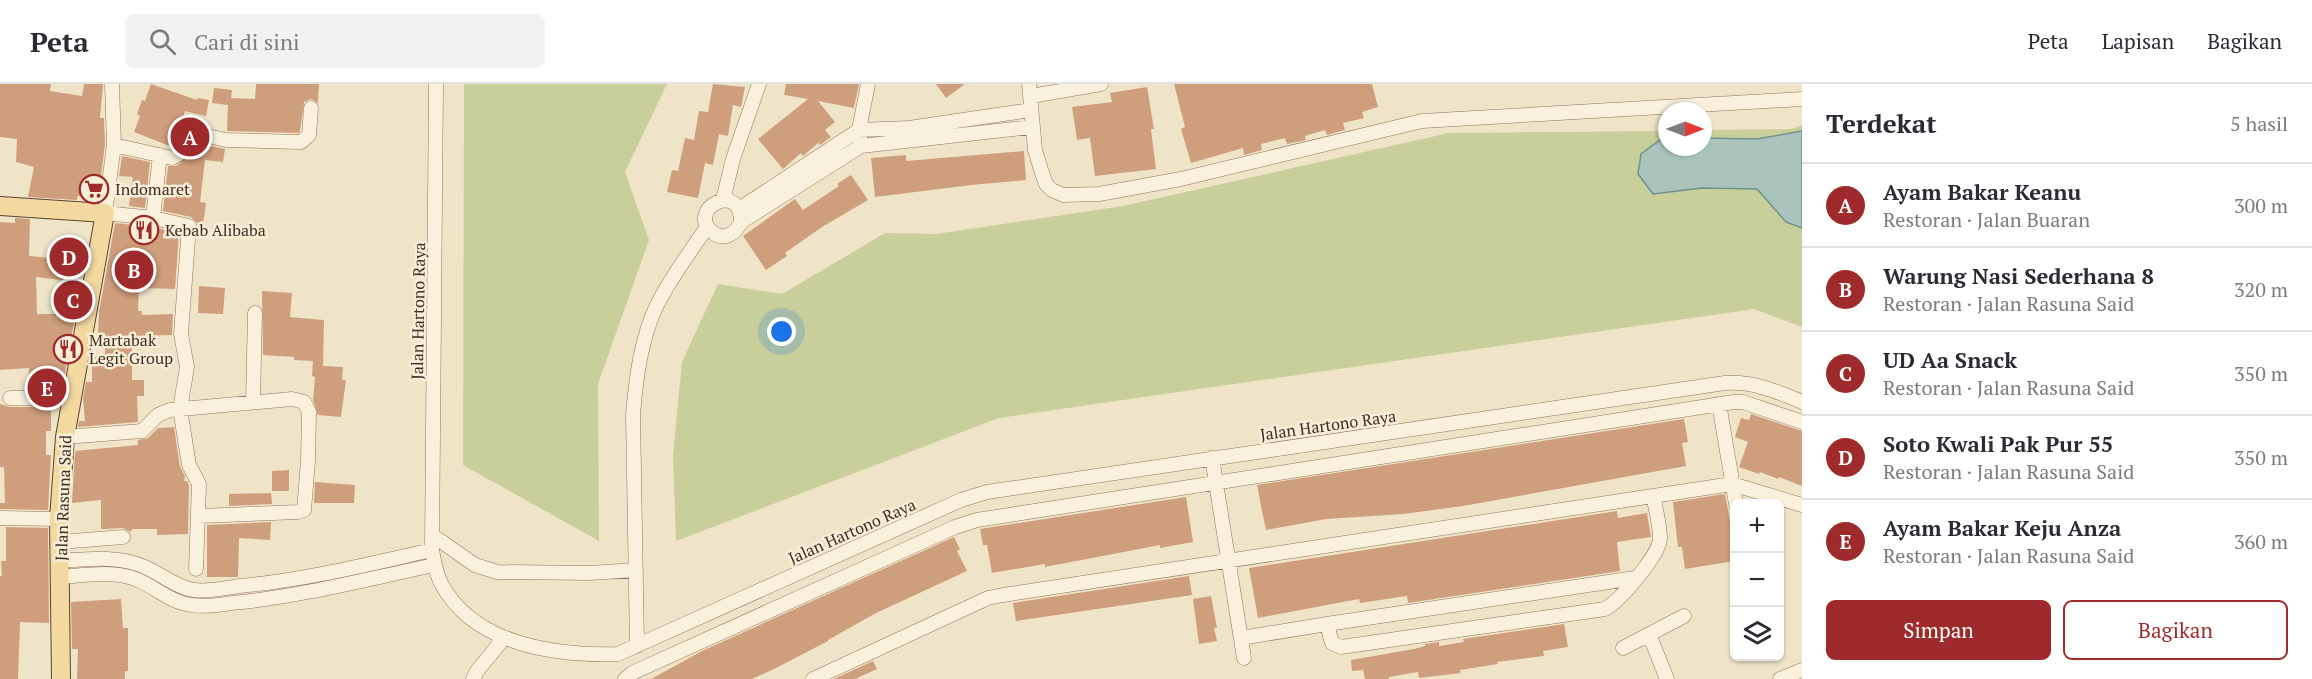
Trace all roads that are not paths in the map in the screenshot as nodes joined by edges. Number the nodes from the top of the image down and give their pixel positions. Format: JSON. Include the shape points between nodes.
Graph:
{"nodes":[{"id":1,"x":112,"y":84,"type":"edge"},
{"id":2,"x":436,"y":84,"type":"edge"},
{"id":3,"x":759,"y":84,"type":"edge"},
{"id":4,"x":868,"y":84,"type":"edge"},
{"id":5,"x":1101,"y":84,"type":"edge"},
{"id":6,"x":1030,"y":97,"type":"edge"},
{"id":7,"x":1802,"y":99,"type":"edge"},
{"id":8,"x":311,"y":108,"type":"dead end"},
{"id":9,"x":1032,"y":128,"type":"junction"},
{"id":10,"x":859,"y":130,"type":"junction"},
{"id":11,"x":114,"y":145,"type":"junction"},
{"id":12,"x":861,"y":146,"type":"junction"},
{"id":13,"x":160,"y":155,"type":"junction"},
{"id":14,"x":723,"y":200,"type":"junction"},
{"id":15,"x":0,"y":206,"type":"edge"},
{"id":16,"x":105,"y":213,"type":"junction"},
{"id":17,"x":740,"y":215,"type":"junction"},
{"id":18,"x":153,"y":218,"type":"junction"},
{"id":19,"x":707,"y":227,"type":"junction"},
{"id":20,"x":255,"y":313,"type":"dead end"},
{"id":21,"x":10,"y":398,"type":"dead end"},
{"id":22,"x":71,"y":398,"type":"junction"},
{"id":23,"x":253,"y":402,"type":"junction"},
{"id":24,"x":1802,"y":402,"type":"edge"},
{"id":25,"x":1719,"y":404,"type":"junction"},
{"id":26,"x":180,"y":409,"type":"junction"},
{"id":27,"x":1802,"y":422,"type":"edge"},
{"id":28,"x":64,"y":437,"type":"junction"},
{"id":29,"x":1212,"y":458,"type":"junction"},
{"id":30,"x":1216,"y":483,"type":"junction"},
{"id":31,"x":1732,"y":484,"type":"junction"},
{"id":32,"x":1653,"y":496,"type":"junction"},
{"id":33,"x":1735,"y":499,"type":"edge"},
{"id":34,"x":1802,"y":506,"type":"edge"},
{"id":35,"x":198,"y":516,"type":"junction"},
{"id":36,"x":0,"y":518,"type":"edge"},
{"id":37,"x":59,"y":519,"type":"junction"},
{"id":38,"x":432,"y":535,"type":"junction"},
{"id":39,"x":123,"y":537,"type":"dead end"},
{"id":40,"x":60,"y":542,"type":"junction"},
{"id":41,"x":432,"y":550,"type":"junction"},
{"id":42,"x":1227,"y":560,"type":"junction"},
{"id":43,"x":435,"y":565,"type":"junction"},
{"id":44,"x":61,"y":569,"type":"junction"},
{"id":45,"x":196,"y":569,"type":"dead end"},
{"id":46,"x":636,"y":570,"type":"junction"},
{"id":47,"x":1635,"y":578,"type":"junction"},
{"id":48,"x":1684,"y":616,"type":"dead end"},
{"id":49,"x":1327,"y":624,"type":"junction"},
{"id":50,"x":1648,"y":634,"type":"junction"},
{"id":51,"x":504,"y":638,"type":"junction"},
{"id":52,"x":1241,"y":638,"type":"junction"},
{"id":53,"x":637,"y":646,"type":"junction"},
{"id":54,"x":1623,"y":648,"type":"dead end"},
{"id":55,"x":1244,"y":658,"type":"dead end"},
{"id":56,"x":1802,"y":670,"type":"edge"},
{"id":57,"x":62,"y":679,"type":"edge"},
{"id":58,"x":473,"y":679,"type":"edge"},
{"id":59,"x":625,"y":679,"type":"edge"},
{"id":60,"x":813,"y":679,"type":"edge"},
{"id":61,"x":1667,"y":679,"type":"edge"},
{"id":62,"x":1780,"y":679,"type":"edge"}],
"edges":[{"from":1,"to":11,"type":"street"},
{"from":2,"to":38,"type":"street","name":"Jalan Hartono Raya"},
{"from":3,"to":14,"type":"street"},
{"from":4,"to":10,"type":"street"},
{"from":5,"to":6,"type":"street"},
{"from":6,"to":9,"type":"street"},
{"from":6,"to":10,"type":"street","via":[[909,128]]},
{"from":7,"to":9,"type":"street","via":[[1422,121],[1181,179],[1099,194],[1063,195],[1052,190],[1046,184],[1035,150]]},
{"from":8,"to":13,"type":"street","via":[[309,135],[301,142],[226,140],[189,132],[184,136],[180,154]]},
{"from":9,"to":12,"type":"street"},
{"from":10,"to":12,"type":"street"},
{"from":10,"to":17,"type":"street"},
{"from":11,"to":13,"type":"street"},
{"from":11,"to":16,"type":"street"},
{"from":12,"to":17,"type":"street"},
{"from":13,"to":18,"type":"street"},
{"from":14,"to":17,"type":"street","via":[[732,202]]},
{"from":14,"to":19,"type":"street","via":[[708,209]]},
{"from":15,"to":16,"type":"main road"},
{"from":16,"to":18,"type":"street"},
{"from":16,"to":22,"type":"main road","name":"Jalan Rasuna Said"},
{"from":17,"to":19,"type":"street","via":[[738,230],[730,235],[722,237]]},
{"from":18,"to":26,"type":"street","via":[[189,226],[181,334],[187,367]]},
{"from":19,"to":46,"type":"street","via":[[656,307],[636,384]]},
{"from":20,"to":23,"type":"street"},
{"from":21,"to":22,"type":"street"},
{"from":22,"to":28,"type":"main road","name":"Jalan Rasuna Said"},
{"from":23,"to":26,"type":"street"},
{"from":23,"to":35,"type":"street","via":[[292,399],[307,405],[304,510]]},
{"from":24,"to":29,"type":"street","name":"Jalan Hartono Raya","via":[[1755,384],[1725,383]]},
{"from":25,"to":27,"type":"street","via":[[1743,402]]},
{"from":25,"to":30,"type":"street"},
{"from":25,"to":31,"type":"street"},
{"from":26,"to":28,"type":"street","via":[[158,415],[142,431]]},
{"from":26,"to":35,"type":"street","via":[[189,465],[198,479]]},
{"from":28,"to":37,"type":"main road","name":"Jalan Rasuna Said"},
{"from":29,"to":30,"type":"street"},
{"from":29,"to":53,"type":"street","name":"Jalan Hartono Raya","via":[[972,496]]},
{"from":30,"to":42,"type":"street"},
{"from":30,"to":59,"type":"street","via":[[966,522]]},
{"from":31,"to":32,"type":"street"},
{"from":31,"to":33,"type":"street"},
{"from":31,"to":34,"type":"street"},
{"from":32,"to":42,"type":"street"},
{"from":32,"to":47,"type":"street","via":[[1659,545]]},
{"from":35,"to":45,"type":"street"},
{"from":36,"to":37,"type":"street"},
{"from":37,"to":40,"type":"main road","name":"Jalan Rasuna Said"},
{"from":38,"to":41,"type":"street","name":"Jalan Hartono Raya"},
{"from":38,"to":46,"type":"street","via":[[475,565],[497,572]]},
{"from":39,"to":40,"type":"street"},
{"from":40,"to":44,"type":"main road","name":"Jalan Rasuna Said"},
{"from":41,"to":43,"type":"street","name":"Jalan Hartono Raya"},
{"from":41,"to":44,"type":"street","via":[[315,575],[205,590],[182,586],[130,561],[100,558]]},
{"from":42,"to":52,"type":"street"},
{"from":42,"to":60,"type":"street","via":[[988,598]]},
{"from":43,"to":44,"type":"street","via":[[263,600],[206,606],[175,600],[127,576]]},
{"from":43,"to":51,"type":"street","name":"Jalan Hartono Raya","via":[[440,583],[464,613]]},
{"from":44,"to":57,"type":"main road","name":"Jalan Rasuna Said"},
{"from":46,"to":53,"type":"street"},
{"from":47,"to":49,"type":"street"},
{"from":47,"to":49,"type":"street","via":[[1620,599],[1605,609],[1341,647],[1332,643]]},
{"from":48,"to":50,"type":"street"},
{"from":49,"to":52,"type":"street"},
{"from":50,"to":54,"type":"street"},
{"from":50,"to":61,"type":"street"},
{"from":51,"to":53,"type":"street","name":"Jalan Hartono Raya","via":[[592,655],[618,654]]},
{"from":51,"to":58,"type":"street"},
{"from":52,"to":55,"type":"street"},
{"from":56,"to":62,"type":"street"}]}
